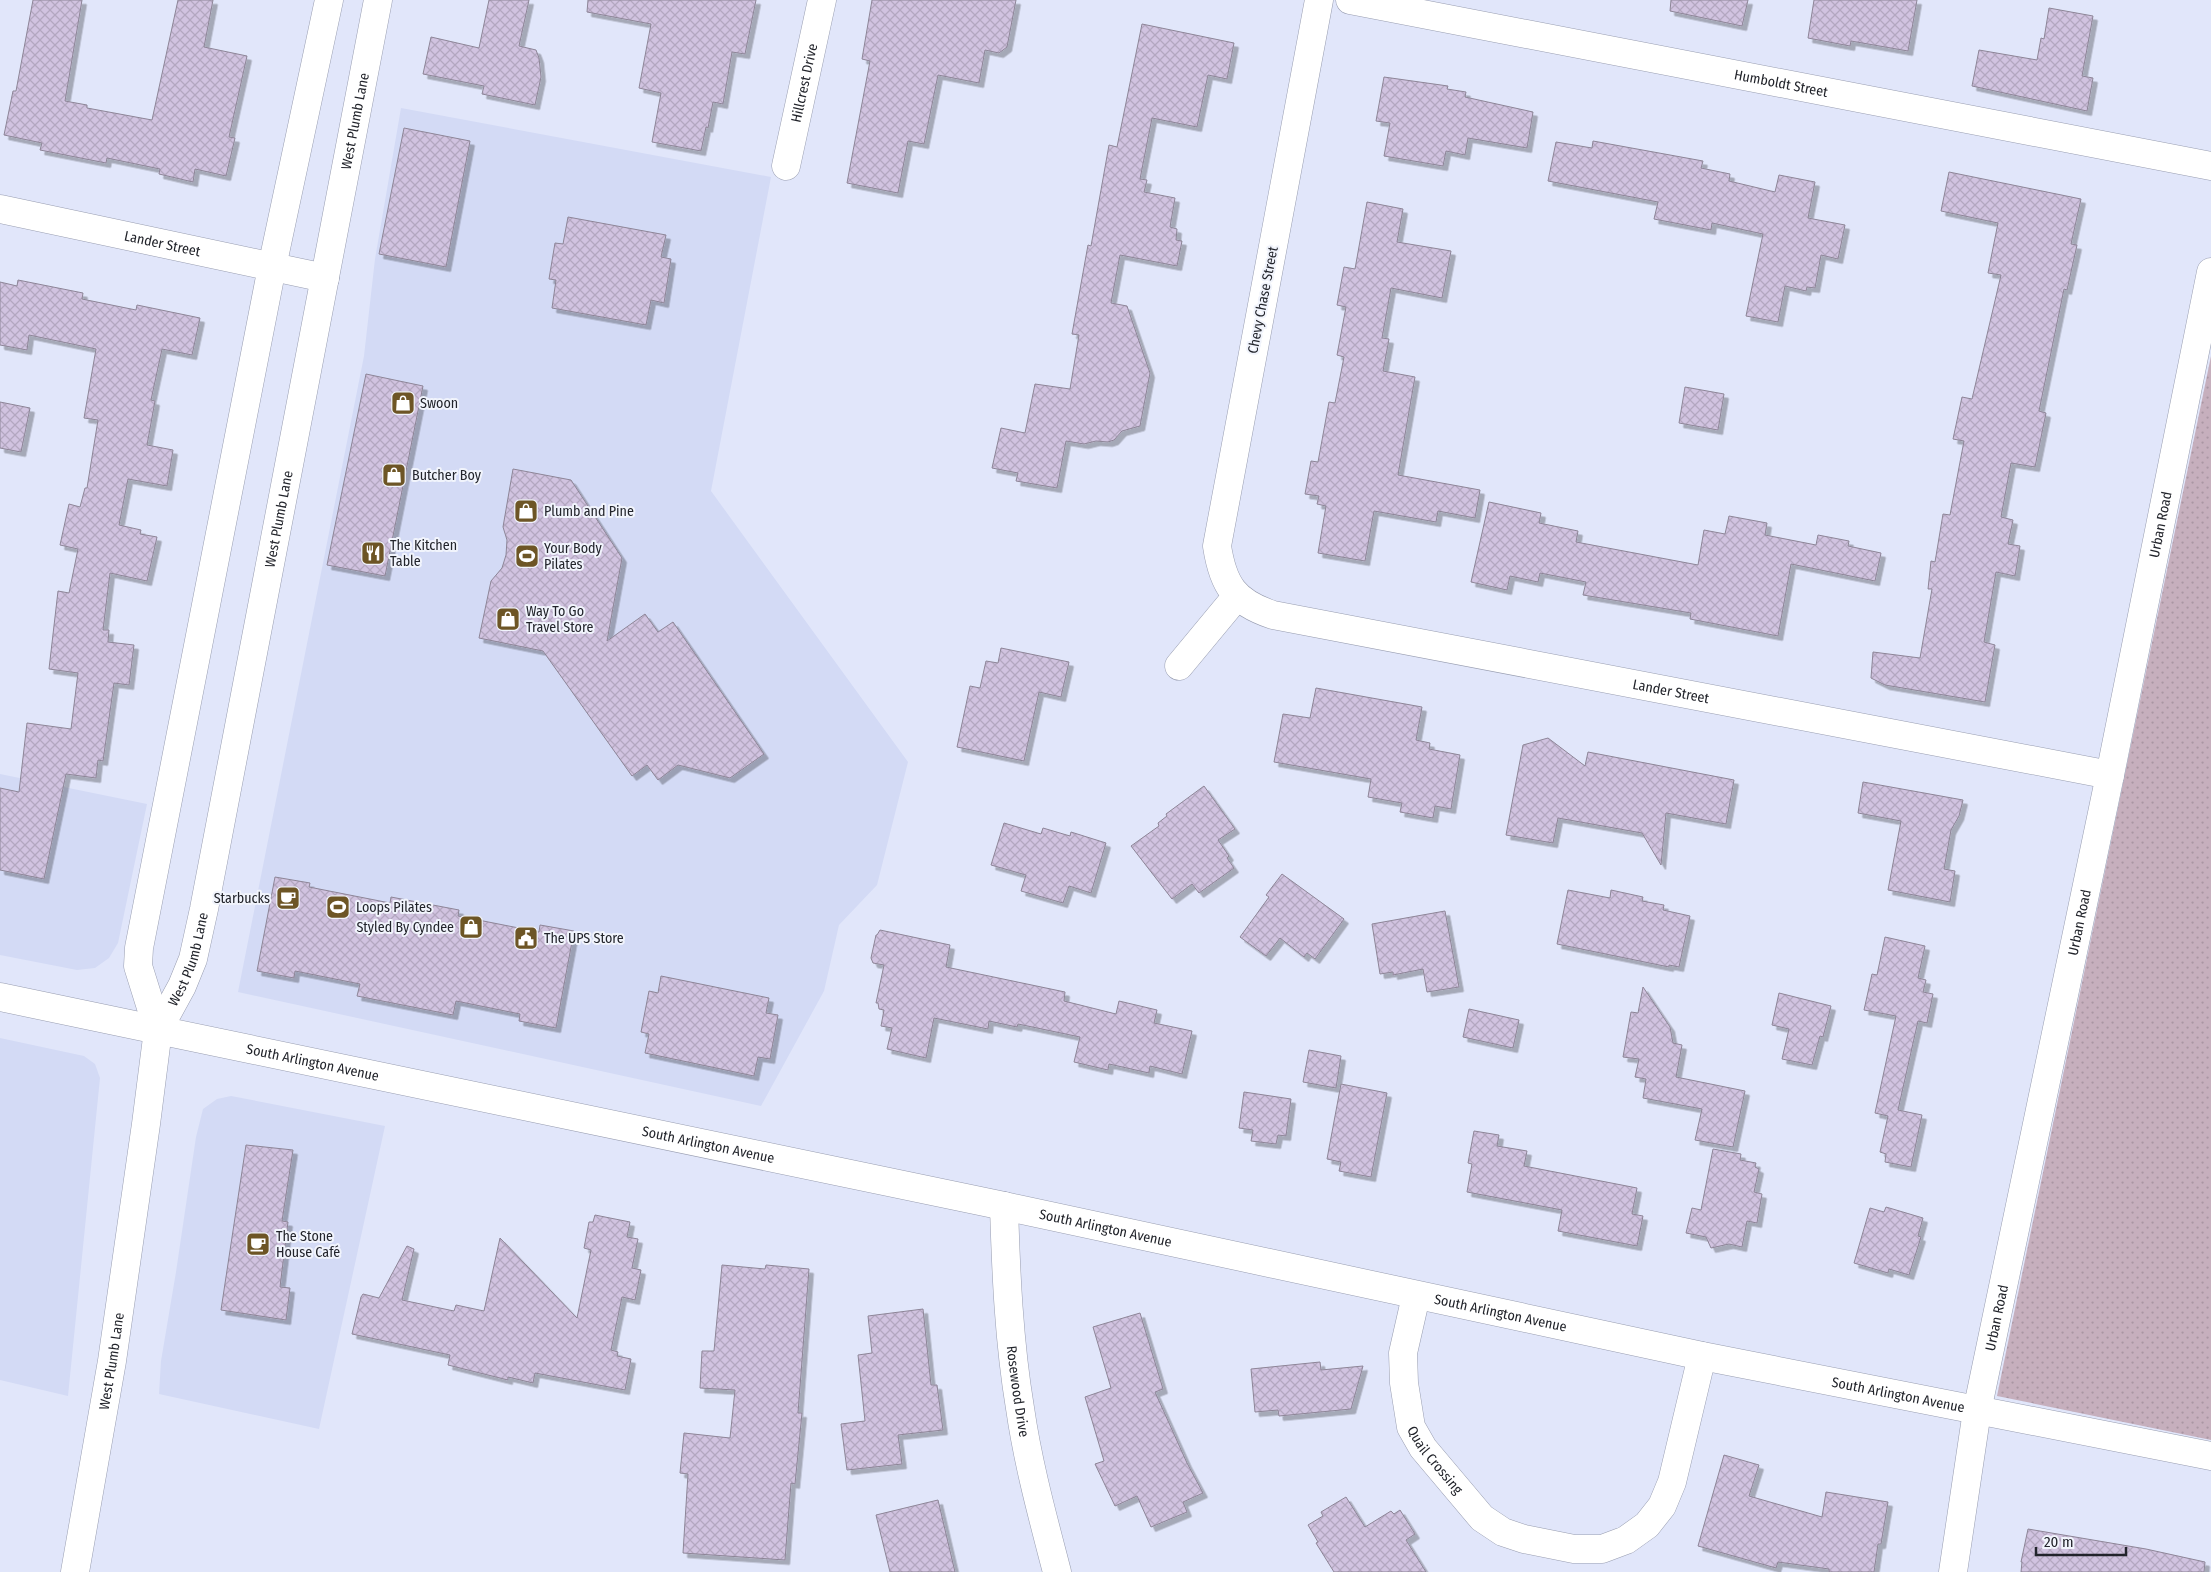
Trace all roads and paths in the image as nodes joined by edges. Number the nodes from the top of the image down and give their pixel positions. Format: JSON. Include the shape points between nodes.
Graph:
{"nodes":[{"id":1,"x":329,"y":0,"type":"edge"},
{"id":2,"x":378,"y":0,"type":"edge"},
{"id":3,"x":822,"y":0,"type":"edge"},
{"id":4,"x":1319,"y":0,"type":"edge"},
{"id":5,"x":1350,"y":0,"type":"edge"},
{"id":6,"x":786,"y":166,"type":"dead end"},
{"id":7,"x":2211,"y":166,"type":"edge"},
{"id":8,"x":0,"y":209,"type":"edge"},
{"id":9,"x":272,"y":267,"type":"junction"},
{"id":10,"x":2211,"y":272,"type":"edge"},
{"id":11,"x":325,"y":278,"type":"junction"},
{"id":12,"x":1237,"y":596,"type":"junction"},
{"id":13,"x":1179,"y":666,"type":"dead end"},
{"id":14,"x":2110,"y":775,"type":"junction"},
{"id":15,"x":0,"y":997,"type":"edge"},
{"id":16,"x":158,"y":1030,"type":"junction"},
{"id":17,"x":1004,"y":1206,"type":"junction"},
{"id":18,"x":1416,"y":1296,"type":"junction"},
{"id":19,"x":1702,"y":1356,"type":"junction"},
{"id":20,"x":1977,"y":1411,"type":"junction"},
{"id":21,"x":2211,"y":1456,"type":"edge"},
{"id":22,"x":1573,"y":1561,"type":"edge"},
{"id":23,"x":75,"y":1572,"type":"edge"},
{"id":24,"x":1057,"y":1572,"type":"edge"},
{"id":25,"x":1953,"y":1572,"type":"edge"}],
"edges":[{"from":1,"to":9,"type":"street","name":"West Plumb Lane"},
{"from":2,"to":11,"type":"street","name":"West Plumb Lane"},
{"from":3,"to":6,"type":"street","name":"Hillcrest Drive"},
{"from":4,"to":12,"type":"street","name":"Chevy Chase Street","via":[[1217,546],[1221,570]]},
{"from":5,"to":7,"type":"street","name":"Humboldt Street"},
{"from":8,"to":9,"type":"street","name":"Lander Street"},
{"from":9,"to":11,"type":"street","name":"Lander Street"},
{"from":9,"to":16,"type":"street","name":"West Plumb Lane","via":[[139,948],[138,966]]},
{"from":10,"to":14,"type":"street","name":"Urban Road"},
{"from":11,"to":16,"type":"street","name":"West Plumb Lane","via":[[193,958]]},
{"from":12,"to":13,"type":"street"},
{"from":12,"to":14,"type":"street","name":"Lander Street","via":[[1254,609],[1273,615]]},
{"from":14,"to":20,"type":"street","name":"Urban Road"},
{"from":15,"to":16,"type":"street","name":"South Arlington Avenue"},
{"from":16,"to":17,"type":"street","name":"South Arlington Avenue"},
{"from":16,"to":23,"type":"street","name":"West Plumb Lane","via":[[112,1361]]},
{"from":17,"to":18,"type":"street","name":"South Arlington Avenue"},
{"from":17,"to":24,"type":"street","name":"Rosewood Drive","via":[[1010,1328],[1020,1408],[1037,1498]]},
{"from":18,"to":19,"type":"street","name":"South Arlington Avenue"},
{"from":18,"to":22,"type":"street","name":"Quail Crossing","via":[[1403,1353],[1404,1383],[1411,1427],[1423,1448],[1482,1518],[1503,1532]]},
{"from":19,"to":20,"type":"street","name":"South Arlington Avenue"},
{"from":19,"to":22,"type":"street","name":"Quail Crossing","via":[[1672,1482],[1662,1506],[1647,1525],[1626,1540]]},
{"from":20,"to":21,"type":"street","name":"South Arlington Avenue"},
{"from":20,"to":25,"type":"street","name":"Urban Road"}]}
